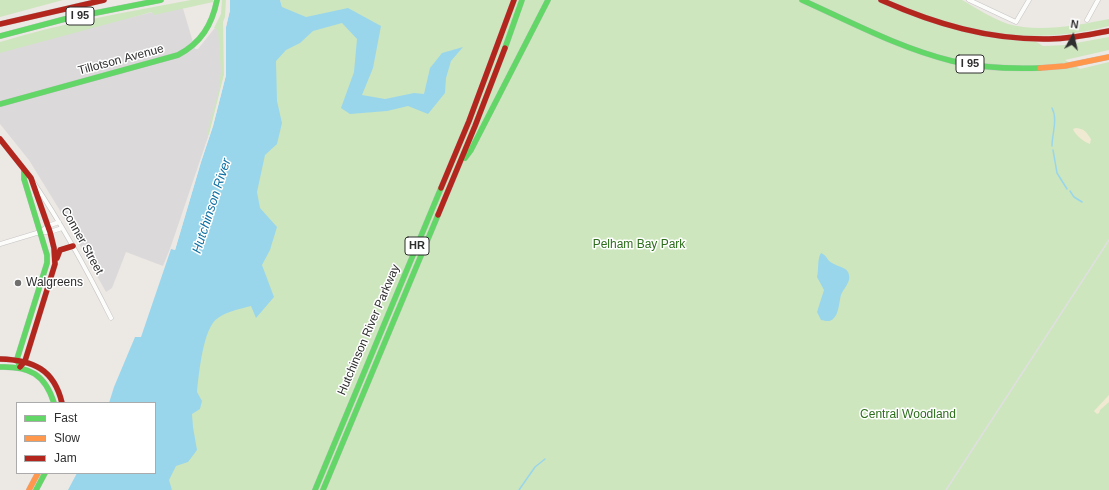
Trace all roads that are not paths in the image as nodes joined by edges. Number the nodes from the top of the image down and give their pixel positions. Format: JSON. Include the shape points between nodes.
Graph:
{"nodes":[{"id":1,"x":104,"y":0,"type":"edge"},
{"id":2,"x":161,"y":0,"type":"edge"},
{"id":3,"x":217,"y":0,"type":"edge"},
{"id":4,"x":514,"y":0,"type":"edge"},
{"id":5,"x":522,"y":0,"type":"edge"},
{"id":6,"x":548,"y":0,"type":"edge"},
{"id":7,"x":802,"y":0,"type":"edge"},
{"id":8,"x":880,"y":0,"type":"edge"},
{"id":9,"x":969,"y":0,"type":"edge"},
{"id":10,"x":1029,"y":0,"type":"edge"},
{"id":11,"x":1098,"y":0,"type":"edge"},
{"id":12,"x":1087,"y":20,"type":"dead end"},
{"id":13,"x":0,"y":24,"type":"edge"},
{"id":14,"x":1109,"y":30,"type":"edge"},
{"id":15,"x":0,"y":36,"type":"edge"},
{"id":16,"x":1109,"y":57,"type":"edge"},
{"id":17,"x":0,"y":104,"type":"edge"},
{"id":18,"x":0,"y":139,"type":"edge"},
{"id":19,"x":458,"y":166,"type":"junction"},
{"id":20,"x":24,"y":170,"type":"junction"},
{"id":21,"x":31,"y":178,"type":"junction"},
{"id":22,"x":59,"y":222,"type":"junction"},
{"id":23,"x":48,"y":226,"type":"junction"},
{"id":24,"x":62,"y":228,"type":"junction"},
{"id":25,"x":40,"y":232,"type":"junction"},
{"id":26,"x":50,"y":232,"type":"junction"},
{"id":27,"x":0,"y":244,"type":"edge"},
{"id":28,"x":73,"y":246,"type":"junction"},
{"id":29,"x":55,"y":264,"type":"junction"},
{"id":30,"x":111,"y":318,"type":"dead end"},
{"id":31,"x":0,"y":359,"type":"edge"},
{"id":32,"x":17,"y":359,"type":"junction"},
{"id":33,"x":25,"y":361,"type":"junction"},
{"id":34,"x":0,"y":367,"type":"edge"},
{"id":35,"x":20,"y":367,"type":"junction"},
{"id":36,"x":54,"y":402,"type":"edge"},
{"id":37,"x":62,"y":402,"type":"edge"},
{"id":38,"x":37,"y":474,"type":"edge"},
{"id":39,"x":44,"y":474,"type":"edge"},
{"id":40,"x":29,"y":490,"type":"edge"},
{"id":41,"x":36,"y":490,"type":"edge"},
{"id":42,"x":315,"y":490,"type":"edge"},
{"id":43,"x":323,"y":490,"type":"edge"}],
"edges":[{"from":1,"to":13,"type":"main road","number":"I 95"},
{"from":2,"to":15,"type":"main road","number":"I 95","via":[[65,19]]},
{"from":3,"to":17,"type":"main road","name":"Tillotson Avenue","via":[[215,14],[204,36],[178,55]]},
{"from":4,"to":42,"type":"main road","name":"Hutchinson River Parkway","number":"HR","via":[[469,121]]},
{"from":5,"to":19,"type":"main road","name":"Hutchinson River Parkway","number":"HR"},
{"from":6,"to":19,"type":"main road","via":[[471,150]]},
{"from":7,"to":16,"type":"main road","number":"I 95","via":[[907,47],[963,63],[995,68],[1037,69]]},
{"from":8,"to":14,"type":"main road","via":[[945,25],[1005,38],[1057,38],[1090,35]]},
{"from":9,"to":10,"type":"street","via":[[1016,22]]},
{"from":11,"to":12,"type":"street"},
{"from":18,"to":20,"type":"main road","name":"Conner Street"},
{"from":19,"to":43,"type":"main road","name":"Hutchinson River Parkway","number":"HR"},
{"from":20,"to":21,"type":"main road","name":"Conner Street"},
{"from":20,"to":25,"type":"main road","name":"Conner Street","via":[[24,179]]},
{"from":21,"to":22,"type":"street","name":"Conner Street"},
{"from":21,"to":23,"type":"main road","name":"Conner Street"},
{"from":22,"to":23,"type":"street"},
{"from":22,"to":24,"type":"street","name":"Conner Street"},
{"from":23,"to":25,"type":"street"},
{"from":23,"to":26,"type":"main road","name":"Conner Street"},
{"from":24,"to":26,"type":"street"},
{"from":24,"to":28,"type":"street","name":"Conner Street"},
{"from":25,"to":26,"type":"street"},
{"from":25,"to":27,"type":"street"},
{"from":25,"to":32,"type":"main road","name":"Conner Street","via":[[47,255],[46,269]]},
{"from":26,"to":29,"type":"main road","name":"Conner Street"},
{"from":28,"to":29,"type":"main road","via":[[60,250]]},
{"from":28,"to":30,"type":"street","name":"Conner Street"},
{"from":29,"to":33,"type":"main road"},
{"from":31,"to":32,"type":"main road"},
{"from":32,"to":33,"type":"main road"},
{"from":32,"to":35,"type":"main road"},
{"from":33,"to":35,"type":"main road"},
{"from":33,"to":37,"type":"main road","via":[[39,366],[52,378]]},
{"from":34,"to":35,"type":"main road"},
{"from":35,"to":36,"type":"main road","via":[[33,372],[44,382]]},
{"from":38,"to":40,"type":"main road"},
{"from":39,"to":41,"type":"main road"}]}
